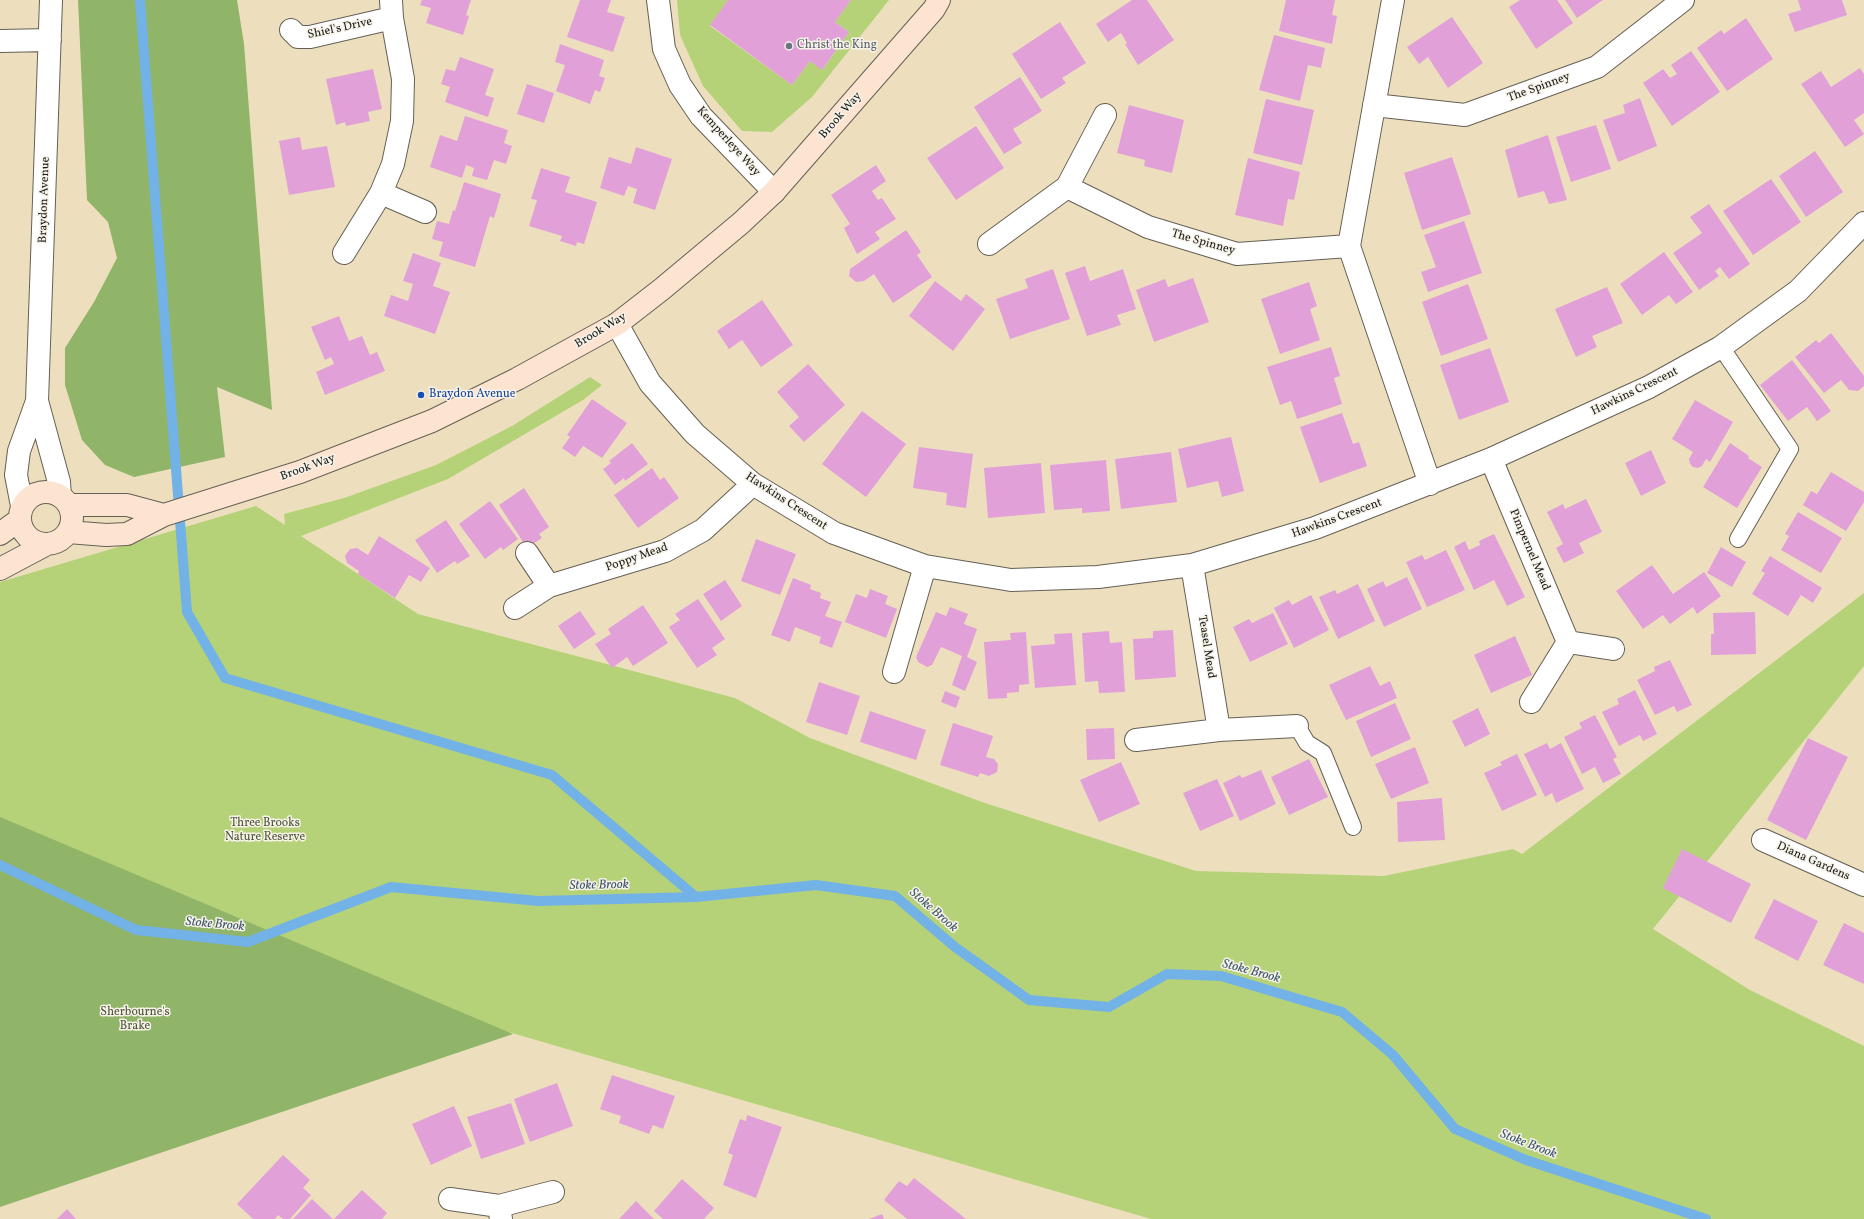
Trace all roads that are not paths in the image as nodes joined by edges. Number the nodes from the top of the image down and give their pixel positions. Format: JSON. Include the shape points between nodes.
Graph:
{"nodes":[{"id":1,"x":51,"y":0,"type":"edge"},
{"id":2,"x":658,"y":0,"type":"edge"},
{"id":3,"x":939,"y":0,"type":"edge"},
{"id":4,"x":1393,"y":0,"type":"edge"},
{"id":5,"x":1683,"y":0,"type":"edge"},
{"id":6,"x":391,"y":9,"type":"edge"},
{"id":7,"x":291,"y":30,"type":"dead end"},
{"id":8,"x":50,"y":40,"type":"junction"},
{"id":9,"x":0,"y":41,"type":"edge"},
{"id":10,"x":1374,"y":105,"type":"junction"},
{"id":11,"x":1105,"y":115,"type":"dead end"},
{"id":12,"x":1067,"y":187,"type":"junction"},
{"id":13,"x":774,"y":192,"type":"junction"},
{"id":14,"x":381,"y":193,"type":"junction"},
{"id":15,"x":425,"y":212,"type":"dead end"},
{"id":16,"x":1864,"y":223,"type":"edge"},
{"id":17,"x":989,"y":244,"type":"dead end"},
{"id":18,"x":1349,"y":246,"type":"junction"},
{"id":19,"x":344,"y":252,"type":"dead end"},
{"id":20,"x":617,"y":324,"type":"junction"},
{"id":21,"x":1721,"y":347,"type":"junction"},
{"id":22,"x":37,"y":401,"type":"junction"},
{"id":23,"x":1491,"y":459,"type":"junction"},
{"id":24,"x":753,"y":484,"type":"junction"},
{"id":25,"x":1430,"y":484,"type":"junction"},
{"id":26,"x":64,"y":500,"type":"junction"},
{"id":27,"x":21,"y":513,"type":"junction"},
{"id":28,"x":164,"y":515,"type":"junction"},
{"id":29,"x":68,"y":532,"type":"junction"},
{"id":30,"x":0,"y":534,"type":"edge"},
{"id":31,"x":1738,"y":539,"type":"dead end"},
{"id":32,"x":47,"y":544,"type":"junction"},
{"id":33,"x":527,"y":553,"type":"dead end"},
{"id":34,"x":1192,"y":565,"type":"junction"},
{"id":35,"x":925,"y":566,"type":"junction"},
{"id":36,"x":0,"y":569,"type":"edge"},
{"id":37,"x":549,"y":586,"type":"junction"},
{"id":38,"x":515,"y":608,"type":"dead end"},
{"id":39,"x":1568,"y":642,"type":"junction"},
{"id":40,"x":1613,"y":649,"type":"dead end"},
{"id":41,"x":894,"y":672,"type":"dead end"},
{"id":42,"x":1531,"y":702,"type":"dead end"},
{"id":43,"x":1297,"y":726,"type":"joint"},
{"id":44,"x":1219,"y":730,"type":"junction"},
{"id":45,"x":1136,"y":740,"type":"dead end"},
{"id":46,"x":1353,"y":827,"type":"dead end"},
{"id":47,"x":1763,"y":840,"type":"dead end"},
{"id":48,"x":1864,"y":885,"type":"edge"},
{"id":49,"x":553,"y":1192,"type":"dead end"},
{"id":50,"x":450,"y":1199,"type":"dead end"},
{"id":51,"x":500,"y":1213,"type":"edge"}],
"edges":[{"from":1,"to":8,"type":"street","name":"Braydon Avenue"},
{"from":2,"to":13,"type":"street","name":"Kemperleye Way","via":[[664,49],[680,85],[701,116]]},
{"from":3,"to":13,"type":"street","name":"Brook Way","via":[[934,9]]},
{"from":4,"to":10,"type":"street"},
{"from":5,"to":10,"type":"street","name":"The Spinney","via":[[1597,67],[1465,115]]},
{"from":6,"to":7,"type":"street","name":"Shiel's Drive","via":[[310,37],[298,37]]},
{"from":6,"to":14,"type":"street","name":"Shiel's Drive","via":[[403,79],[402,121],[393,164]]},
{"from":8,"to":9,"type":"street"},
{"from":8,"to":22,"type":"street","name":"Braydon Avenue"},
{"from":10,"to":18,"type":"street"},
{"from":11,"to":12,"type":"street"},
{"from":12,"to":17,"type":"street"},
{"from":12,"to":18,"type":"street","name":"The Spinney","via":[[1148,227],[1237,254]]},
{"from":13,"to":20,"type":"street","name":"Brook Way","via":[[741,223]]},
{"from":14,"to":15,"type":"street"},
{"from":14,"to":19,"type":"street","name":"Shiel's Drive"},
{"from":16,"to":21,"type":"street","name":"Hawkins Crescent","via":[[1798,291]]},
{"from":18,"to":25,"type":"street"},
{"from":20,"to":24,"type":"street","name":"Hawkins Crescent","via":[[650,383],[695,434]]},
{"from":20,"to":28,"type":"street","name":"Brook Way","via":[[517,379],[432,421],[300,472]]},
{"from":21,"to":23,"type":"street","name":"Hawkins Crescent","via":[[1649,387]]},
{"from":21,"to":31,"type":"lane","via":[[1790,449]]},
{"from":22,"to":26,"type":"street","name":"Braydon Avenue"},
{"from":22,"to":27,"type":"street","name":"Braydon Avenue","via":[[18,457],[16,475]]},
{"from":23,"to":25,"type":"street","name":"Hawkins Crescent"},
{"from":23,"to":39,"type":"street","name":"Pimpernel Mead"},
{"from":24,"to":35,"type":"street","name":"Hawkins Crescent","via":[[834,533]]},
{"from":24,"to":37,"type":"street","name":"Poppy Mead","via":[[703,530],[665,551]]},
{"from":25,"to":34,"type":"street","name":"Hawkins Crescent","via":[[1315,528]]},
{"from":26,"to":27,"type":"street","via":[[52,492],[39,493],[28,499]]},
{"from":26,"to":28,"type":"street","via":[[127,505]]},
{"from":26,"to":29,"type":"street","via":[[72,519]]},
{"from":27,"to":30,"type":"street"},
{"from":27,"to":32,"type":"street","via":[[21,528],[25,535],[39,544]]},
{"from":28,"to":29,"type":"street","name":"Brook Way","via":[[127,534]]},
{"from":29,"to":32,"type":"street","via":[[59,541]]},
{"from":32,"to":36,"type":"street"},
{"from":33,"to":37,"type":"street"},
{"from":34,"to":35,"type":"street","name":"Hawkins Crescent","via":[[1098,577],[1010,580]]},
{"from":34,"to":44,"type":"street","name":"Teasel Mead"},
{"from":35,"to":41,"type":"street"},
{"from":37,"to":38,"type":"street","name":"Poppy Mead"},
{"from":39,"to":40,"type":"street"},
{"from":39,"to":42,"type":"street"},
{"from":43,"to":44,"type":"street"},
{"from":43,"to":46,"type":"lane","via":[[1307,743],[1323,753]]},
{"from":44,"to":45,"type":"street"},
{"from":47,"to":48,"type":"street","name":"Diana Gardens"},
{"from":49,"to":51,"type":"street"},
{"from":50,"to":51,"type":"street"}]}
